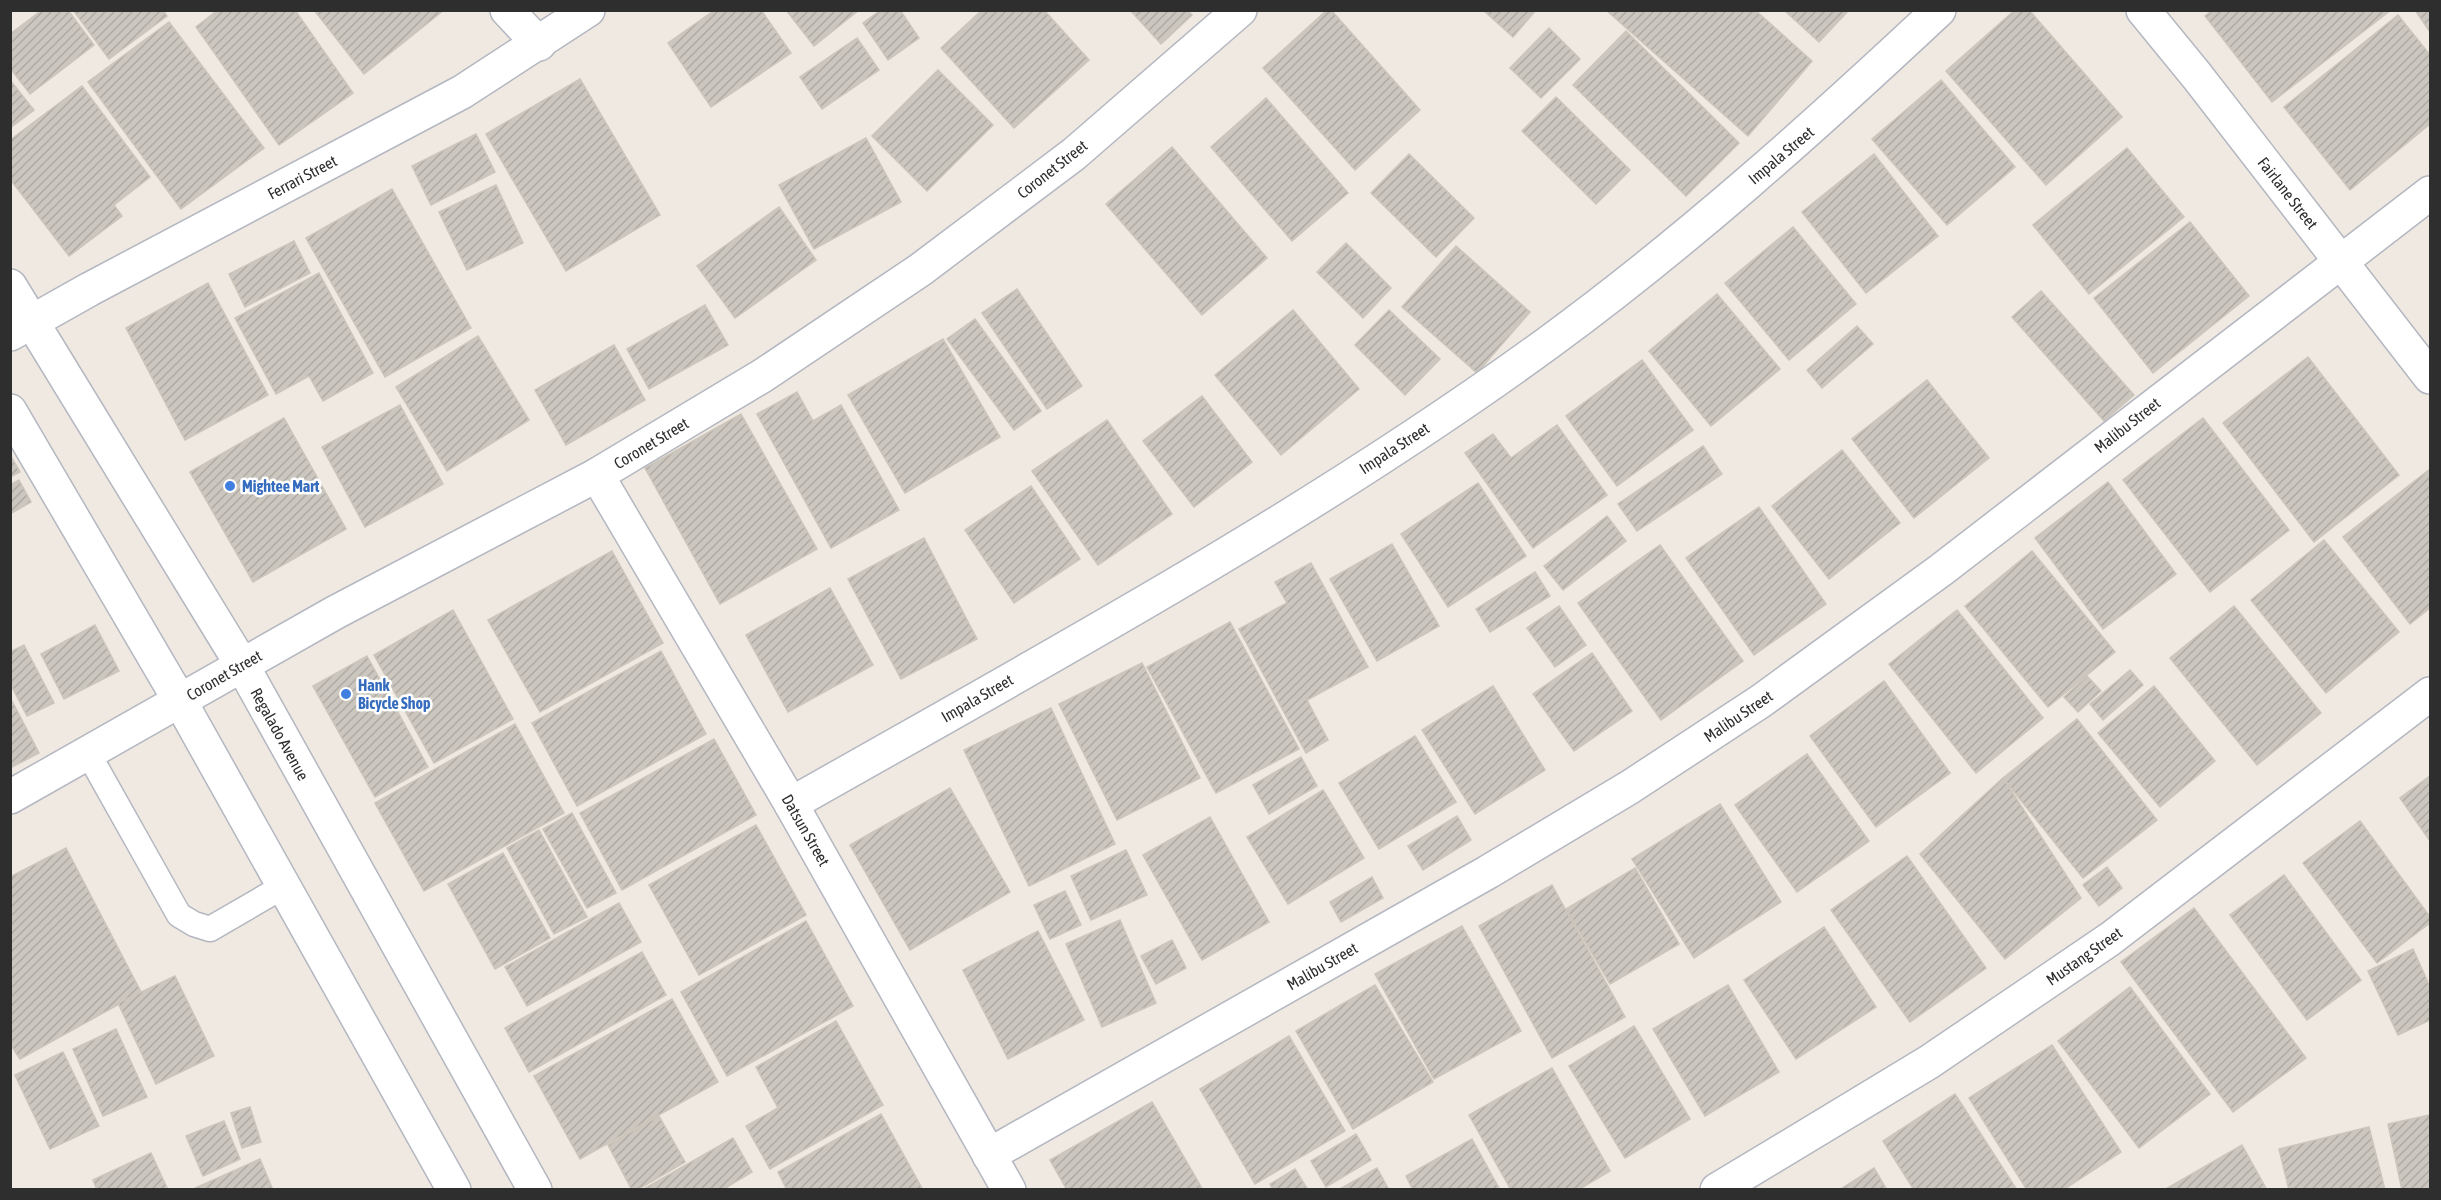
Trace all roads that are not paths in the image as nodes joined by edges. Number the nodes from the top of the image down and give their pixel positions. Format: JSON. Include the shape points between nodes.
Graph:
{"nodes":[{"id":1,"x":507,"y":10,"type":"edge"},
{"id":2,"x":588,"y":10,"type":"edge"},
{"id":3,"x":1240,"y":10,"type":"edge"},
{"id":4,"x":1939,"y":10,"type":"edge"},
{"id":5,"x":2143,"y":10,"type":"edge"},
{"id":6,"x":538,"y":44,"type":"junction"},
{"id":7,"x":2430,"y":193,"type":"edge"},
{"id":8,"x":2341,"y":260,"type":"junction"},
{"id":9,"x":10,"y":286,"type":"edge"},
{"id":10,"x":22,"y":327,"type":"edge"},
{"id":11,"x":2430,"y":377,"type":"edge"},
{"id":12,"x":10,"y":411,"type":"edge"},
{"id":13,"x":597,"y":475,"type":"junction"},
{"id":14,"x":242,"y":665,"type":"junction"},
{"id":15,"x":2430,"y":694,"type":"edge"},
{"id":16,"x":180,"y":701,"type":"junction"},
{"id":17,"x":88,"y":753,"type":"junction"},
{"id":18,"x":10,"y":797,"type":"edge"},
{"id":19,"x":791,"y":804,"type":"junction"},
{"id":20,"x":284,"y":886,"type":"junction"},
{"id":21,"x":989,"y":1155,"type":"junction"},
{"id":22,"x":454,"y":1190,"type":"edge"},
{"id":23,"x":535,"y":1190,"type":"edge"},
{"id":24,"x":1009,"y":1190,"type":"edge"},
{"id":25,"x":1717,"y":1190,"type":"edge"}],
"edges":[{"from":1,"to":6,"type":"street"},
{"from":2,"to":6,"type":"street","name":"Ferrari Street"},
{"from":3,"to":13,"type":"street","name":"Coronet Street","via":[[1074,154],[920,270],[762,376]]},
{"from":4,"to":19,"type":"street","name":"Impala Street","via":[[1813,128],[1659,258],[1548,343],[1424,429],[1279,522],[1109,623]]},
{"from":5,"to":8,"type":"street","name":"Fairlane Street"},
{"from":6,"to":10,"type":"street","name":"Ferrari Street","via":[[442,103]]},
{"from":7,"to":8,"type":"street","name":"Malibu Street"},
{"from":8,"to":11,"type":"street","name":"Fairlane Street"},
{"from":8,"to":21,"type":"street","name":"Malibu Street","via":[[1941,570],[1761,701],[1630,787],[1488,872]]},
{"from":9,"to":10,"type":"street","name":"Regalado Avenue"},
{"from":10,"to":14,"type":"street","name":"Regalado Avenue"},
{"from":12,"to":16,"type":"street"},
{"from":13,"to":14,"type":"street","name":"Coronet Street"},
{"from":13,"to":19,"type":"street","name":"Datsun Street"},
{"from":14,"to":16,"type":"street","name":"Coronet Street"},
{"from":14,"to":23,"type":"street","name":"Regalado Avenue"},
{"from":15,"to":25,"type":"street","name":"Mustang Street","via":[[2110,939],[1929,1062]]},
{"from":16,"to":17,"type":"street","name":"Coronet Street"},
{"from":16,"to":20,"type":"street"},
{"from":17,"to":18,"type":"street","name":"Coronet Street"},
{"from":17,"to":20,"type":"lane","via":[[179,915],[210,929]]},
{"from":19,"to":21,"type":"street","name":"Datsun Street"},
{"from":20,"to":22,"type":"street"},
{"from":21,"to":24,"type":"street","name":"Datsun Street"}]}
